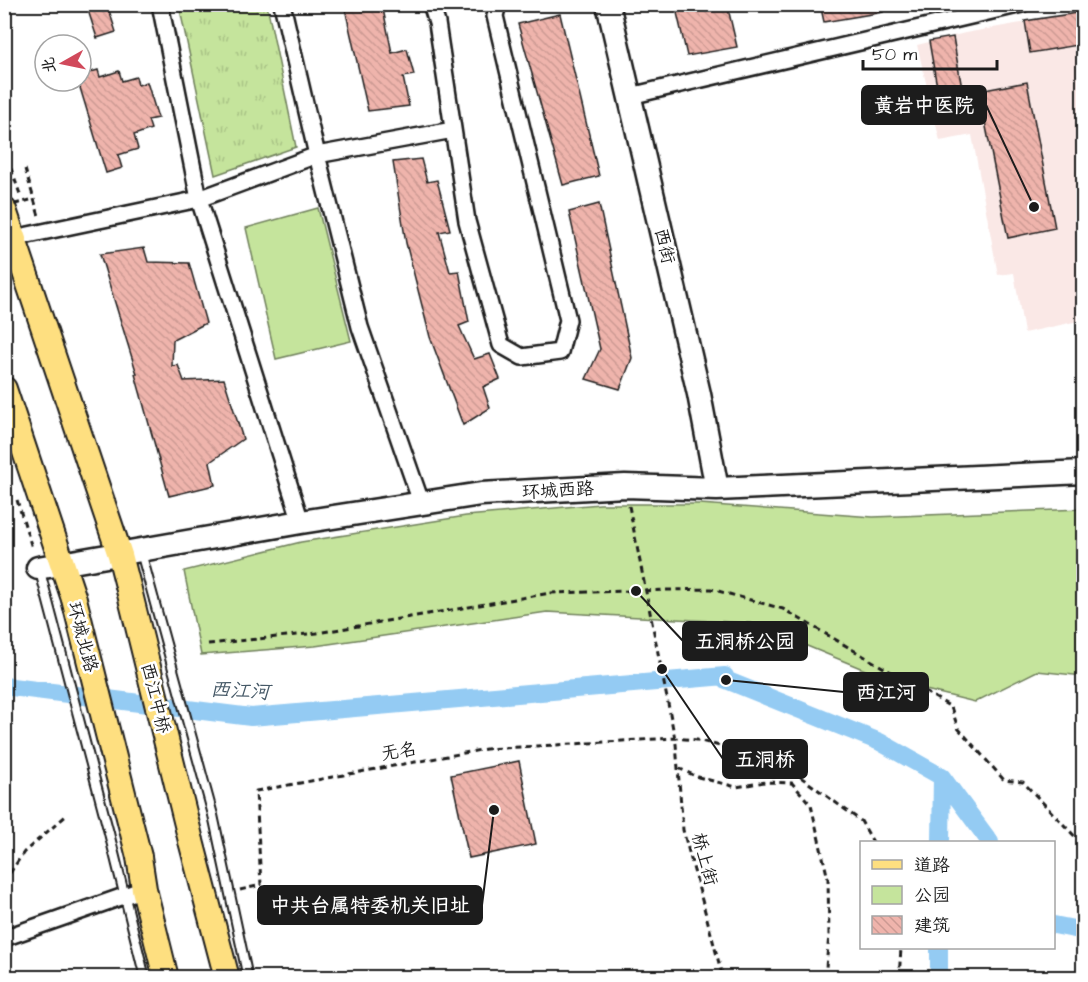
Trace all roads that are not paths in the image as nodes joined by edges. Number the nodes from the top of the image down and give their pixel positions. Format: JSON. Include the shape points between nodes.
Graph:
{"nodes":[{"id":1,"x":160,"y":4,"type":"edge"},
{"id":2,"x":282,"y":4,"type":"edge"},
{"id":3,"x":431,"y":4,"type":"edge"},
{"id":4,"x":498,"y":4,"type":"edge"},
{"id":5,"x":608,"y":4,"type":"edge"},
{"id":6,"x":1017,"y":5,"type":"edge"},
{"id":7,"x":630,"y":96,"type":"junction"},
{"id":8,"x":453,"y":130,"type":"junction"},
{"id":9,"x":317,"y":155,"type":"junction"},
{"id":10,"x":199,"y":199,"type":"junction"},
{"id":11,"x":4,"y":208,"type":"edge"},
{"id":12,"x":14,"y":238,"type":"junction"},
{"id":13,"x":4,"y":388,"type":"edge"},
{"id":14,"x":1083,"y":472,"type":"edge"},
{"id":15,"x":717,"y":489,"type":"junction"},
{"id":16,"x":421,"y":502,"type":"junction"},
{"id":17,"x":301,"y":522,"type":"junction"},
{"id":18,"x":130,"y":554,"type":"junction"},
{"id":19,"x":62,"y":565,"type":"junction"},
{"id":20,"x":40,"y":574,"type":"joint"},
{"id":21,"x":134,"y":893,"type":"junction"},
{"id":22,"x":219,"y":898,"type":"junction"},
{"id":23,"x":4,"y":938,"type":"edge"},
{"id":24,"x":145,"y":978,"type":"edge"},
{"id":25,"x":166,"y":978,"type":"edge"},
{"id":26,"x":226,"y":978,"type":"edge"},
{"id":27,"x":248,"y":978,"type":"edge"}],
"edges":[{"from":1,"to":10,"type":"street"},
{"from":2,"to":9,"type":"street"},
{"from":3,"to":8,"type":"street"},
{"from":4,"to":8,"type":"street","via":[[495,16],[568,320],[560,352],[522,357],[501,345],[466,221]]},
{"from":5,"to":7,"type":"main road","name":"西街"},
{"from":6,"to":7,"type":"street"},
{"from":7,"to":15,"type":"main road","name":"西街"},
{"from":8,"to":9,"type":"street"},
{"from":9,"to":10,"type":"street"},
{"from":9,"to":16,"type":"street","via":[[360,327]]},
{"from":10,"to":12,"type":"street"},
{"from":10,"to":17,"type":"street"},
{"from":11,"to":12,"type":"main road"},
{"from":12,"to":18,"type":"main road"},
{"from":13,"to":19,"type":"main road","name":"环城北路"},
{"from":14,"to":15,"type":"main road","name":"环城西路"},
{"from":15,"to":16,"type":"main road","name":"环城西路","via":[[625,486],[481,494]]},
{"from":16,"to":17,"type":"main road","name":"环城西路"},
{"from":17,"to":18,"type":"main road","name":"环城西路"},
{"from":18,"to":19,"type":"main road","name":"环城西路"},
{"from":18,"to":22,"type":"lane","bridge":true,"via":[[154,600],[213,815]]},
{"from":18,"to":22,"type":"main road","name":"西江中桥","bridge":true,"via":[[129,590],[191,841]]},
{"from":19,"to":20,"type":"main road","name":"环城西路"},
{"from":19,"to":21,"type":"main road","name":"环城北路","bridge":true,"via":[[139,857]]},
{"from":20,"to":21,"type":"lane","bridge":true,"via":[[109,833]]},
{"from":21,"to":23,"type":"street"},
{"from":21,"to":24,"type":"lane"},
{"from":21,"to":25,"type":"main road","name":"环城北路"},
{"from":22,"to":26,"type":"main road","name":"西江中桥"},
{"from":22,"to":27,"type":"lane"}]}
